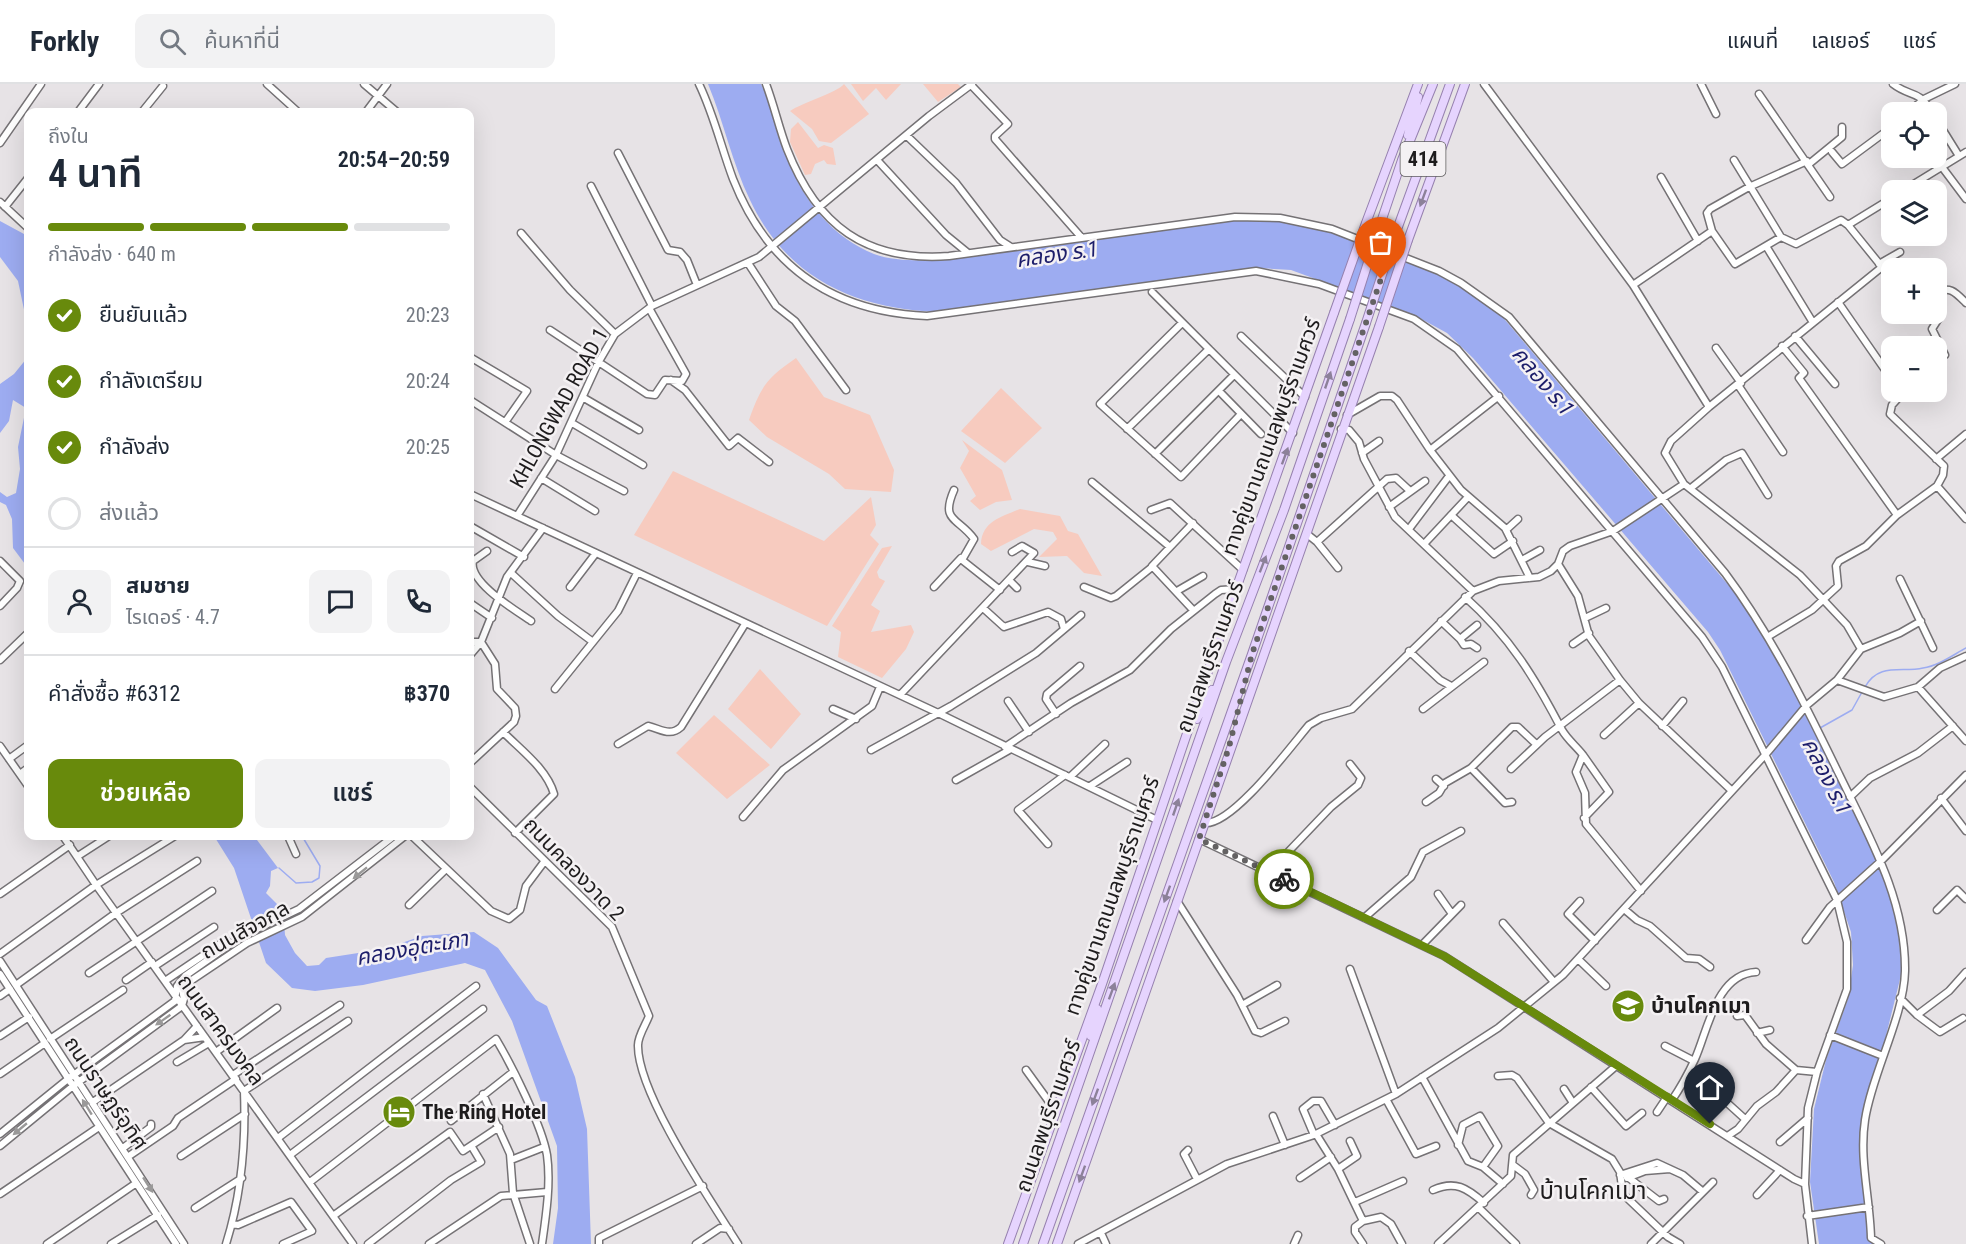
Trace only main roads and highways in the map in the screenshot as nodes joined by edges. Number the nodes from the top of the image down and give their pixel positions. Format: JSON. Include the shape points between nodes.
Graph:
{"nodes":[{"id":1,"x":1419,"y":84,"type":"edge"},
{"id":2,"x":1433,"y":84,"type":"edge"},
{"id":3,"x":1465,"y":84,"type":"edge"},
{"id":4,"x":1448,"y":85,"type":"edge"},
{"id":5,"x":1402,"y":160,"type":"junction"},
{"id":6,"x":1284,"y":510,"type":"junction"},
{"id":7,"x":1300,"y":515,"type":"junction"},
{"id":8,"x":1252,"y":654,"type":"junction"},
{"id":9,"x":1226,"y":662,"type":"junction"},
{"id":10,"x":1186,"y":742,"type":"junction"},
{"id":11,"x":1229,"y":747,"type":"junction"},
{"id":12,"x":1146,"y":983,"type":"junction"},
{"id":13,"x":1102,"y":984,"type":"junction"},
{"id":14,"x":1086,"y":1061,"type":"junction"},
{"id":15,"x":1106,"y":1065,"type":"junction"},
{"id":16,"x":1008,"y":1244,"type":"edge"},
{"id":17,"x":1023,"y":1244,"type":"edge"},
{"id":18,"x":1043,"y":1244,"type":"edge"},
{"id":19,"x":1057,"y":1244,"type":"edge"}],
"edges":[{"from":1,"to":5,"type":"main road"},
{"from":10,"to":1,"type":"main road","name":"ทางคู่ขนานถนนลพบุรีราเมศวร์","number":"414","one_way":true,"bridge":true,"via":[[1236,589]]},
{"from":2,"to":5,"type":"main road","name":"ถนนลพบุรีราเมศวร์","number":"414"},
{"from":3,"to":11,"type":"main road","number":"414","one_way":true,"bridge":true},
{"from":4,"to":7,"type":"main road","name":"ถนนลพบุรีราเมศวร์","number":"414","bridge":true},
{"from":6,"to":5,"type":"main road","name":"ถนนลพบุรีราเมศวร์","number":"414","one_way":true,"bridge":true},
{"from":6,"to":7,"type":"main road"},
{"from":9,"to":6,"type":"main road","name":"ถนนลพบุรีราเมศวร์","number":"414","one_way":true},
{"from":7,"to":8,"type":"main road","name":"ถนนลพบุรีราเมศวร์","number":"414"},
{"from":8,"to":11,"type":"main road"},
{"from":8,"to":15,"type":"main road","name":"ถนนลพบุรีราเมศวร์","number":"414","one_way":true},
{"from":9,"to":10,"type":"main road"},
{"from":14,"to":9,"type":"main road","name":"ถนนลพบุรีราเมศวร์","number":"414","one_way":true},
{"from":10,"to":13,"type":"main road","name":"ทางคู่ขนานถนนลพบุรีราเมศวร์","number":"414"},
{"from":11,"to":12,"type":"main road","number":"414"},
{"from":12,"to":15,"type":"main road"},
{"from":12,"to":19,"type":"main road","number":"414","one_way":true},
{"from":13,"to":14,"type":"main road"},
{"from":13,"to":16,"type":"main road","name":"ทางคู่ขนานถนนลพบุรีราเมศวร์","number":"414"},
{"from":14,"to":17,"type":"main road","name":"ถนนลพบุรีราเมศวร์","number":"414"},
{"from":15,"to":18,"type":"main road","name":"ถนนลพบุรีราเมศวร์","number":"414","one_way":true}]}
